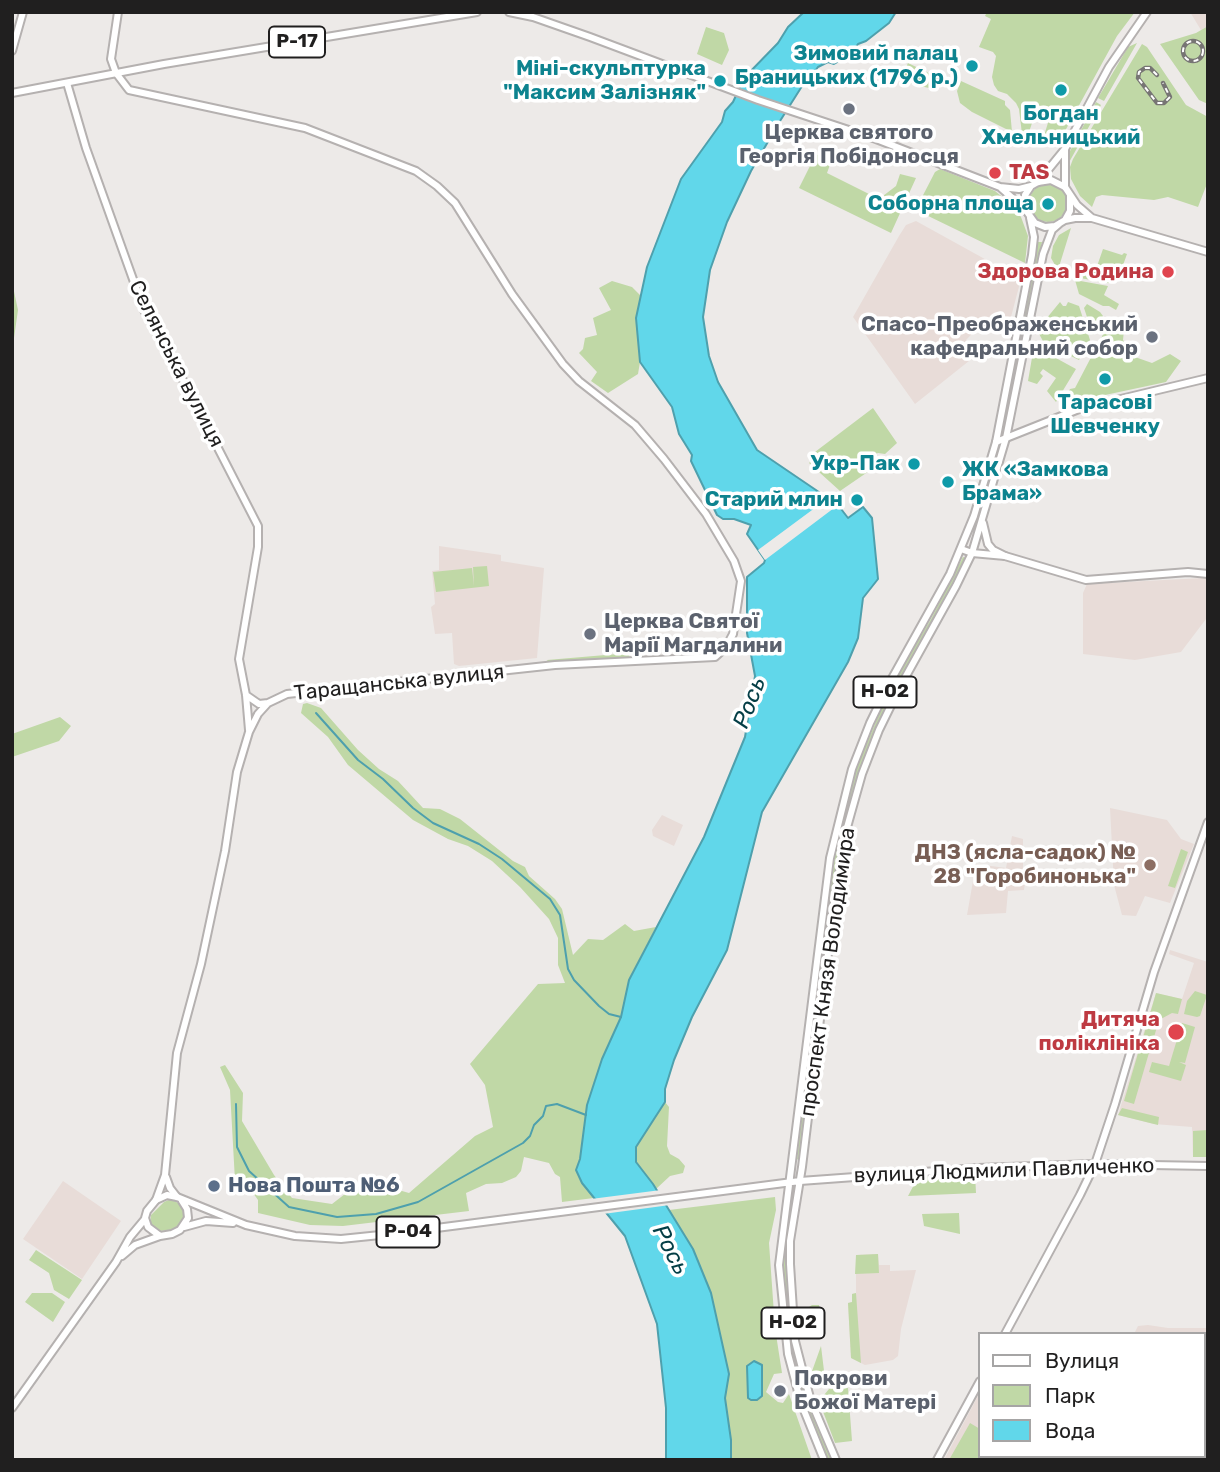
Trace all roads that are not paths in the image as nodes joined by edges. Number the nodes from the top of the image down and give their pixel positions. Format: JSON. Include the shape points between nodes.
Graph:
{"nodes":[{"id":1,"x":23,"y":12,"type":"edge"},
{"id":2,"x":118,"y":12,"type":"edge"},
{"id":3,"x":477,"y":12,"type":"edge"},
{"id":4,"x":509,"y":12,"type":"edge"},
{"id":5,"x":1147,"y":12,"type":"edge"},
{"id":6,"x":12,"y":51,"type":"edge"},
{"id":7,"x":116,"y":73,"type":"junction"},
{"id":8,"x":67,"y":83,"type":"junction"},
{"id":9,"x":12,"y":93,"type":"edge"},
{"id":10,"x":1065,"y":149,"type":"junction"},
{"id":11,"x":1038,"y":182,"type":"junction"},
{"id":12,"x":1031,"y":186,"type":"junction"},
{"id":13,"x":1000,"y":187,"type":"junction"},
{"id":14,"x":1065,"y":187,"type":"junction"},
{"id":15,"x":1070,"y":195,"type":"junction"},
{"id":16,"x":1025,"y":209,"type":"junction"},
{"id":17,"x":1030,"y":218,"type":"junction"},
{"id":18,"x":1092,"y":218,"type":"junction"},
{"id":19,"x":1062,"y":222,"type":"junction"},
{"id":20,"x":1208,"y":252,"type":"edge"},
{"id":21,"x":1208,"y":378,"type":"edge"},
{"id":22,"x":1006,"y":438,"type":"junction"},
{"id":23,"x":996,"y":442,"type":"junction"},
{"id":24,"x":983,"y":518,"type":"junction"},
{"id":25,"x":961,"y":549,"type":"junction"},
{"id":26,"x":971,"y":553,"type":"junction"},
{"id":27,"x":1005,"y":556,"type":"junction"},
{"id":28,"x":1208,"y":574,"type":"edge"},
{"id":29,"x":246,"y":695,"type":"junction"},
{"id":30,"x":268,"y":703,"type":"junction"},
{"id":31,"x":249,"y":732,"type":"junction"},
{"id":32,"x":1208,"y":822,"type":"edge"},
{"id":33,"x":1095,"y":1164,"type":"junction"},
{"id":34,"x":1208,"y":1166,"type":"edge"},
{"id":35,"x":165,"y":1175,"type":"junction"},
{"id":36,"x":790,"y":1181,"type":"junction"},
{"id":37,"x":800,"y":1181,"type":"junction"},
{"id":38,"x":179,"y":1199,"type":"junction"},
{"id":39,"x":156,"y":1200,"type":"junction"},
{"id":40,"x":145,"y":1219,"type":"junction"},
{"id":41,"x":246,"y":1225,"type":"junction"},
{"id":42,"x":184,"y":1227,"type":"junction"},
{"id":43,"x":160,"y":1236,"type":"junction"},
{"id":44,"x":116,"y":1262,"type":"junction"},
{"id":45,"x":1006,"y":1332,"type":"edge"},
{"id":46,"x":978,"y":1385,"type":"edge"},
{"id":47,"x":12,"y":1408,"type":"edge"},
{"id":48,"x":824,"y":1460,"type":"edge"},
{"id":49,"x":835,"y":1460,"type":"edge"},
{"id":50,"x":937,"y":1460,"type":"edge"}],
"edges":[{"from":1,"to":6,"type":"main road"},
{"from":2,"to":7,"type":"main road","via":[[111,59]]},
{"from":3,"to":7,"type":"main road","number":"Р-17"},
{"from":4,"to":13,"type":"main road","via":[[876,138]]},
{"from":5,"to":10,"type":"main road","via":[[1109,67]]},
{"from":7,"to":8,"type":"main road","number":"Р-17"},
{"from":7,"to":30,"type":"main road","name":"Таращанська вулиця","via":[[129,90],[305,128],[416,171],[437,186],[455,203],[545,342],[579,381],[635,425],[664,458],[706,514],[740,572],[733,634],[715,657],[555,665],[287,694]]},
{"from":8,"to":9,"type":"main road","number":"Р-17"},
{"from":8,"to":29,"type":"main road","name":"Селянська вулиця","via":[[144,310],[258,526],[239,659]]},
{"from":10,"to":11,"type":"main road"},
{"from":10,"to":14,"type":"main road"},
{"from":11,"to":12,"type":"main road"},
{"from":11,"to":14,"type":"main road","via":[[1051,180]]},
{"from":12,"to":13,"type":"main road"},
{"from":12,"to":16,"type":"main road"},
{"from":13,"to":16,"type":"main road"},
{"from":14,"to":15,"type":"main road"},
{"from":15,"to":18,"type":"main road"},
{"from":15,"to":19,"type":"main road","via":[[1070,211]]},
{"from":16,"to":17,"type":"main road","number":"Н-02"},
{"from":17,"to":19,"type":"main road","via":[[1045,227]]},
{"from":17,"to":23,"type":"main road","name":"проспект Князя Володимира","number":"Н-02","via":[[1032,255]]},
{"from":18,"to":19,"type":"main road"},
{"from":18,"to":20,"type":"main road"},
{"from":19,"to":22,"type":"main road","name":"проспект Князя Володимира","number":"Н-02","via":[[1052,230],[1042,254]]},
{"from":21,"to":22,"type":"main road","via":[[1079,409]]},
{"from":22,"to":23,"type":"main road"},
{"from":22,"to":24,"type":"main road","name":"проспект Князя Володимира","number":"Н-02"},
{"from":23,"to":25,"type":"main road","name":"проспект Князя Володимира","number":"Н-02"},
{"from":24,"to":26,"type":"main road","name":"проспект Князя Володимира","number":"Н-02"},
{"from":24,"to":27,"type":"main road","via":[[988,544]]},
{"from":25,"to":26,"type":"main road"},
{"from":25,"to":36,"type":"main road","name":"проспект Князя Володимира","number":"Н-02","via":[[870,723],[836,826]]},
{"from":26,"to":27,"type":"main road"},
{"from":26,"to":37,"type":"main road","name":"проспект Князя Володимира","number":"Н-02","via":[[879,730],[846,831]]},
{"from":27,"to":28,"type":"main road","via":[[1086,580]]},
{"from":29,"to":30,"type":"main road","via":[[259,704]]},
{"from":29,"to":31,"type":"main road"},
{"from":30,"to":31,"type":"main road","name":"Таращанська вулиця"},
{"from":31,"to":35,"type":"main road","name":"Таращанська вулиця","via":[[237,772],[200,969],[177,1053]]},
{"from":32,"to":33,"type":"main road","via":[[1154,972]]},
{"from":33,"to":34,"type":"main road","name":"вулиця Людмили Павличенко"},
{"from":33,"to":37,"type":"main road","name":"вулиця Людмили Павличенко"},
{"from":33,"to":45,"type":"main road"},
{"from":35,"to":38,"type":"main road"},
{"from":35,"to":39,"type":"main road","name":"Таращанська вулиця"},
{"from":36,"to":37,"type":"main road","number":"Р-04"},
{"from":36,"to":41,"type":"main road","number":"Р-04","via":[[341,1239],[295,1236]]},
{"from":36,"to":48,"type":"main road","name":"проспект Князя Володимира","number":"Н-02","via":[[779,1265],[784,1331],[801,1403]]},
{"from":37,"to":49,"type":"main road","name":"проспект Князя Володимира","number":"Н-02","via":[[789,1264],[796,1341],[812,1402]]},
{"from":38,"to":39,"type":"main road","number":"Р-04","via":[[167,1195]]},
{"from":38,"to":41,"type":"main road","number":"Р-04"},
{"from":38,"to":42,"type":"main road","via":[[188,1213]]},
{"from":39,"to":40,"type":"main road","number":"Р-04"},
{"from":40,"to":43,"type":"main road"},
{"from":40,"to":44,"type":"main road","number":"Р-04"},
{"from":41,"to":42,"type":"main road","number":"Р-04","via":[[206,1221]]},
{"from":42,"to":43,"type":"main road","number":"Р-04"},
{"from":43,"to":44,"type":"main road","number":"Р-04","via":[[135,1245]]},
{"from":44,"to":47,"type":"main road","number":"Р-04"},
{"from":46,"to":50,"type":"main road"}]}
